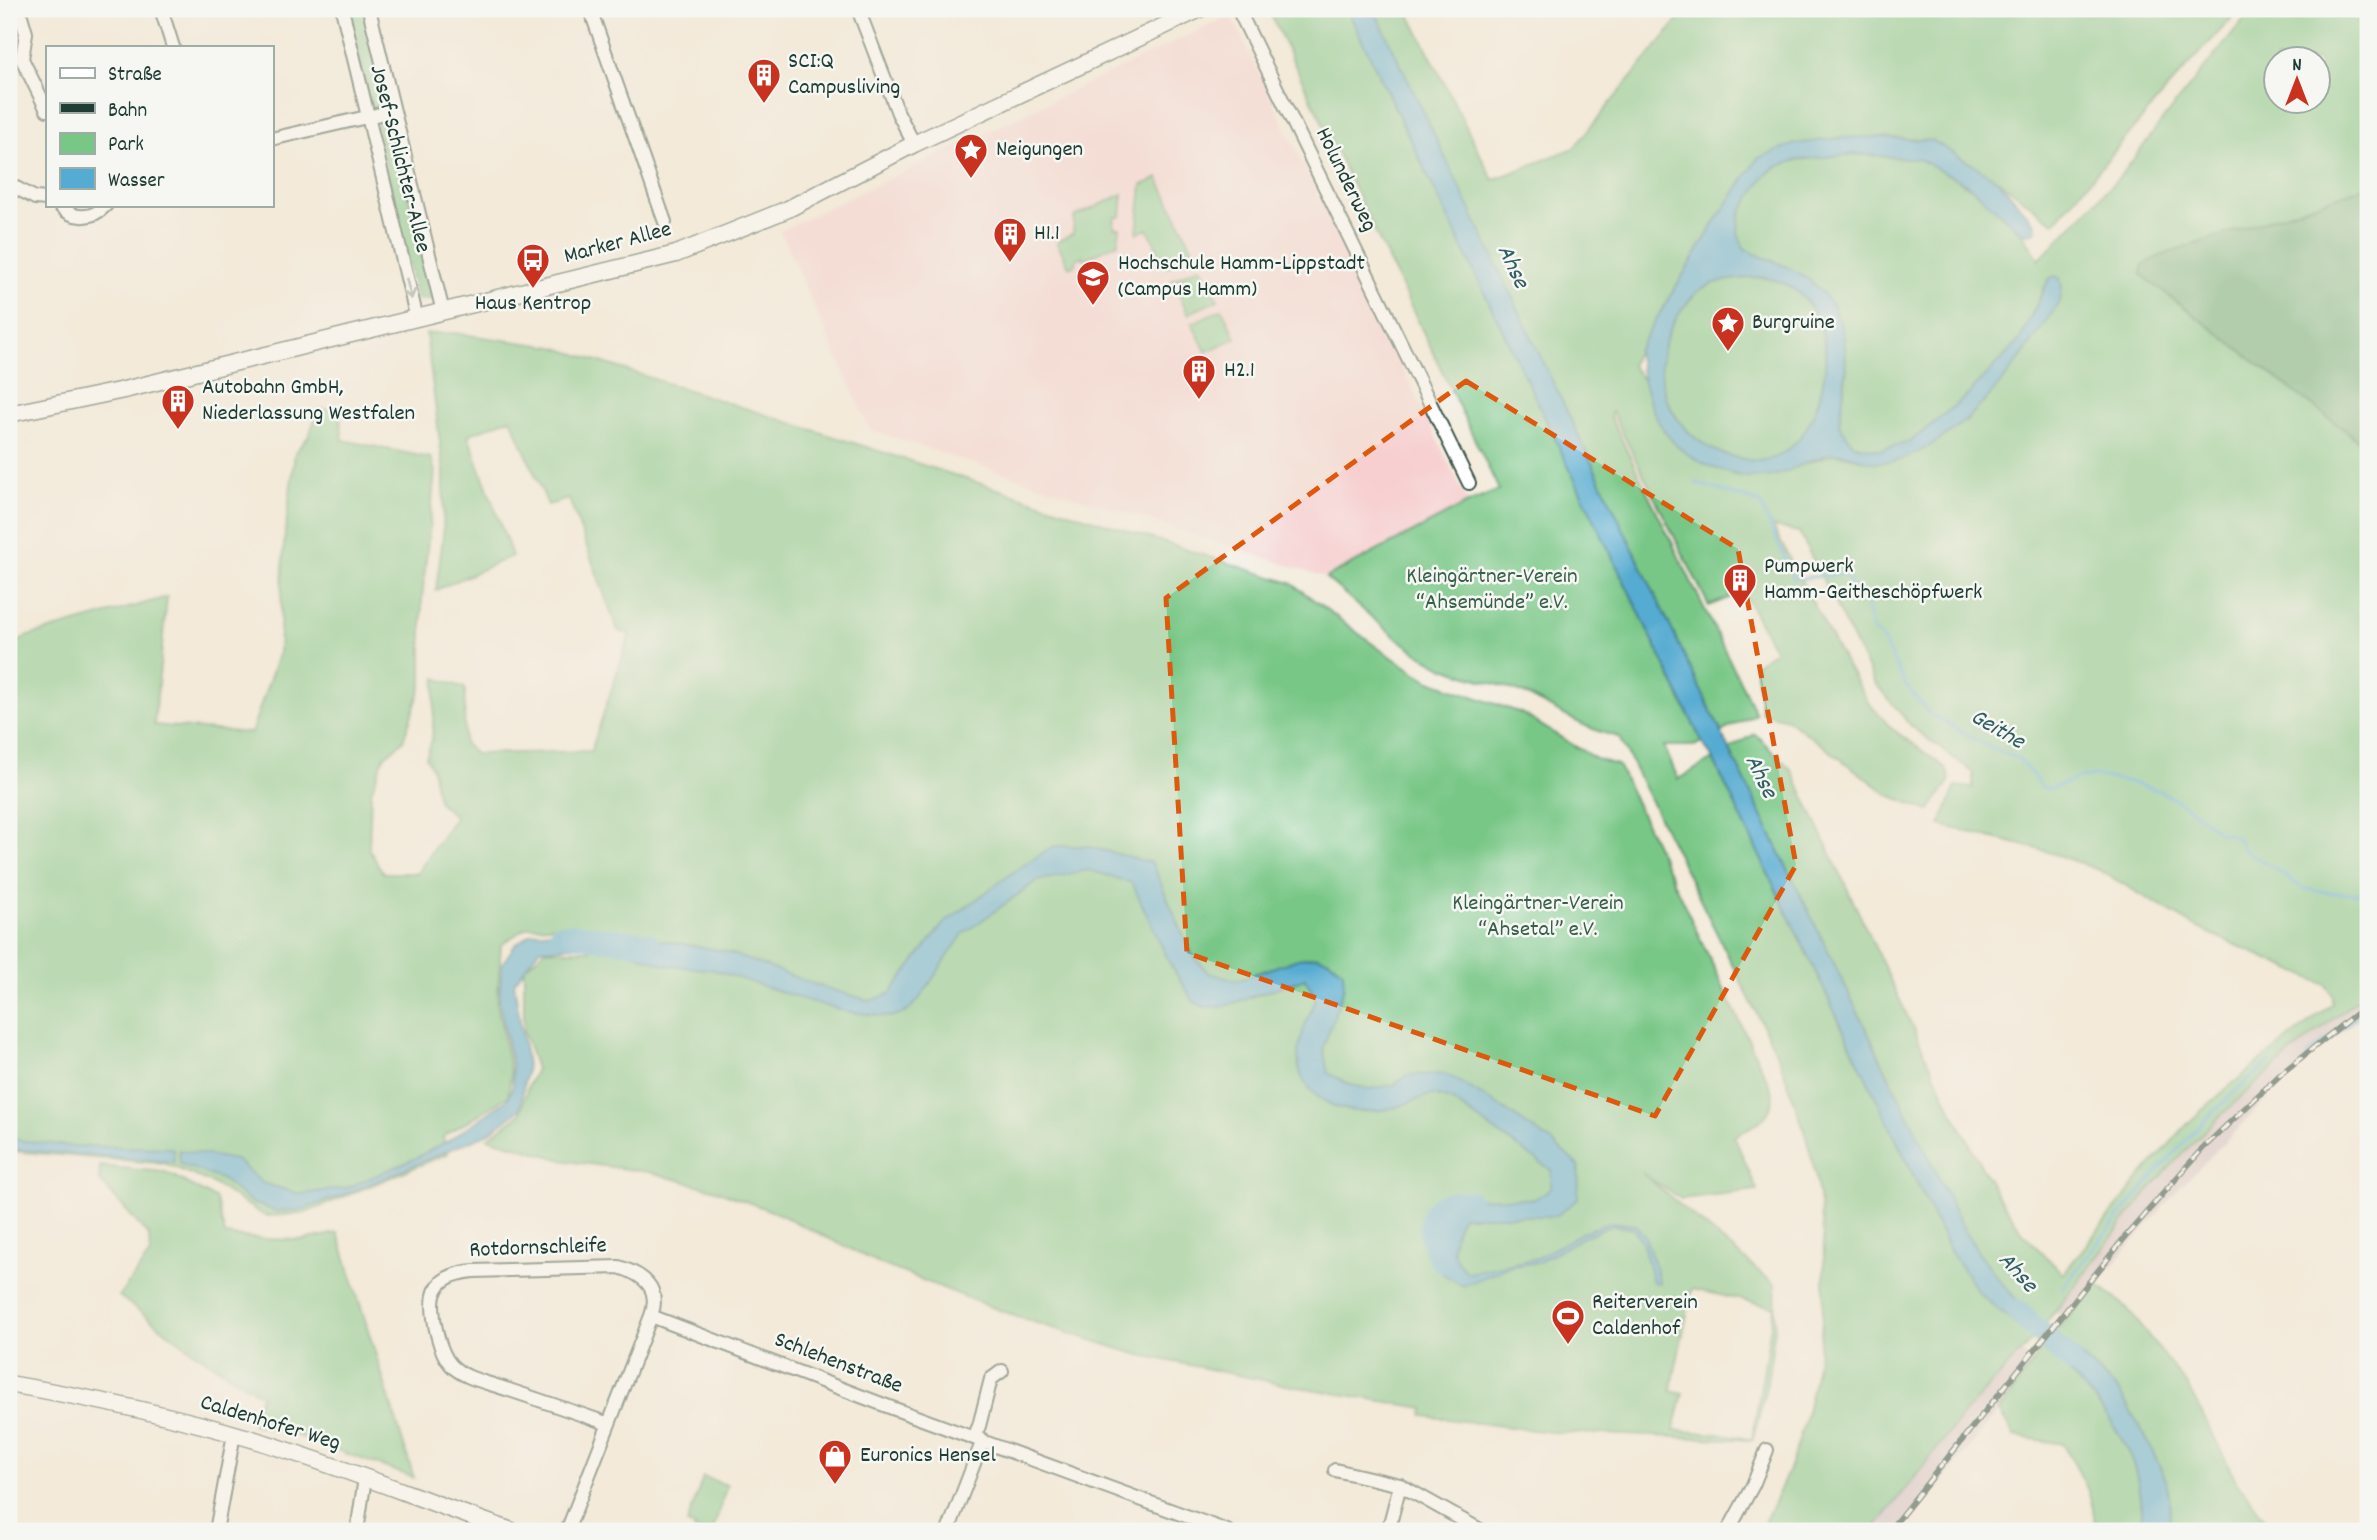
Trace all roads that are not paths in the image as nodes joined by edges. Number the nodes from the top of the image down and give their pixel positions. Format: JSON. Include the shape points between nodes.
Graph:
{"nodes":[{"id":1,"x":19,"y":9,"type":"edge"},
{"id":2,"x":161,"y":9,"type":"edge"},
{"id":3,"x":341,"y":9,"type":"edge"},
{"id":4,"x":369,"y":9,"type":"edge"},
{"id":5,"x":590,"y":9,"type":"edge"},
{"id":6,"x":858,"y":9,"type":"edge"},
{"id":7,"x":1200,"y":9,"type":"edge"},
{"id":8,"x":1238,"y":9,"type":"edge"},
{"id":9,"x":173,"y":46,"type":"edge"},
{"id":10,"x":46,"y":108,"type":"edge"},
{"id":11,"x":393,"y":111,"type":"junction"},
{"id":12,"x":367,"y":116,"type":"junction"},
{"id":13,"x":273,"y":139,"type":"edge"},
{"id":14,"x":914,"y":144,"type":"junction"},
{"id":15,"x":9,"y":184,"type":"edge"},
{"id":16,"x":46,"y":200,"type":"edge"},
{"id":17,"x":60,"y":206,"type":"edge"},
{"id":18,"x":105,"y":206,"type":"edge"},
{"id":19,"x":665,"y":222,"type":"dead end"},
{"id":20,"x":443,"y":312,"type":"junction"},
{"id":21,"x":424,"y":320,"type":"junction"},
{"id":22,"x":9,"y":414,"type":"edge"},
{"id":23,"x":1469,"y":483,"type":"dead end"},
{"id":24,"x":651,"y":1315,"type":"junction"},
{"id":25,"x":1002,"y":1371,"type":"dead end"},
{"id":26,"x":9,"y":1384,"type":"edge"},
{"id":27,"x":608,"y":1424,"type":"junction"},
{"id":28,"x":234,"y":1434,"type":"junction"},
{"id":29,"x":978,"y":1439,"type":"junction"},
{"id":30,"x":1767,"y":1450,"type":"dead end"},
{"id":31,"x":1335,"y":1470,"type":"dead end"},
{"id":32,"x":365,"y":1478,"type":"junction"},
{"id":33,"x":1400,"y":1485,"type":"junction"},
{"id":34,"x":216,"y":1531,"type":"edge"},
{"id":35,"x":357,"y":1531,"type":"edge"},
{"id":36,"x":512,"y":1531,"type":"edge"},
{"id":37,"x":567,"y":1531,"type":"edge"},
{"id":38,"x":948,"y":1531,"type":"edge"},
{"id":39,"x":1227,"y":1531,"type":"edge"},
{"id":40,"x":1388,"y":1531,"type":"edge"},
{"id":41,"x":1482,"y":1531,"type":"edge"},
{"id":42,"x":1728,"y":1531,"type":"edge"}],
"edges":[{"from":1,"to":10,"type":"street","via":[[26,33],[22,59]]},
{"from":2,"to":9,"type":"street"},
{"from":3,"to":12,"type":"street","name":"Josef-Schlichter-Allee"},
{"from":4,"to":11,"type":"street","name":"Josef-Schlichter-Allee"},
{"from":5,"to":19,"type":"street"},
{"from":6,"to":14,"type":"street"},
{"from":7,"to":14,"type":"street","name":"Marker Allee"},
{"from":8,"to":23,"type":"street","name":"Holunderweg"},
{"from":11,"to":12,"type":"street"},
{"from":11,"to":20,"type":"street","name":"Josef-Schlichter-Allee"},
{"from":12,"to":13,"type":"street"},
{"from":12,"to":21,"type":"street","name":"Josef-Schlichter-Allee","one_way":true},
{"from":14,"to":20,"type":"street","name":"Marker Allee","via":[[788,209],[676,254]]},
{"from":15,"to":16,"type":"street"},
{"from":17,"to":18,"type":"street","via":[[69,214],[84,217]]},
{"from":20,"to":21,"type":"street","name":"Marker Allee"},
{"from":21,"to":22,"type":"street","name":"Marker Allee"},
{"from":24,"to":27,"type":"street"},
{"from":24,"to":27,"type":"street","name":"Rotdornschleife","via":[[653,1292],[638,1276],[619,1267],[474,1271],[452,1276],[436,1288],[435,1320],[452,1366],[474,1378]]},
{"from":24,"to":29,"type":"street","name":"Schlehenstraße"},
{"from":25,"to":29,"type":"street","via":[[991,1379]]},
{"from":26,"to":28,"type":"street","name":"Caldenhofer Weg","via":[[111,1403]]},
{"from":27,"to":37,"type":"street"},
{"from":28,"to":32,"type":"street","name":"Caldenhofer Weg"},
{"from":28,"to":34,"type":"street"},
{"from":29,"to":38,"type":"street"},
{"from":29,"to":39,"type":"street","name":"Schlehenstraße"},
{"from":30,"to":42,"type":"street"},
{"from":31,"to":33,"type":"street"},
{"from":32,"to":35,"type":"street"},
{"from":32,"to":36,"type":"street","name":"Caldenhofer Weg"},
{"from":33,"to":40,"type":"street"},
{"from":33,"to":41,"type":"street"}]}
